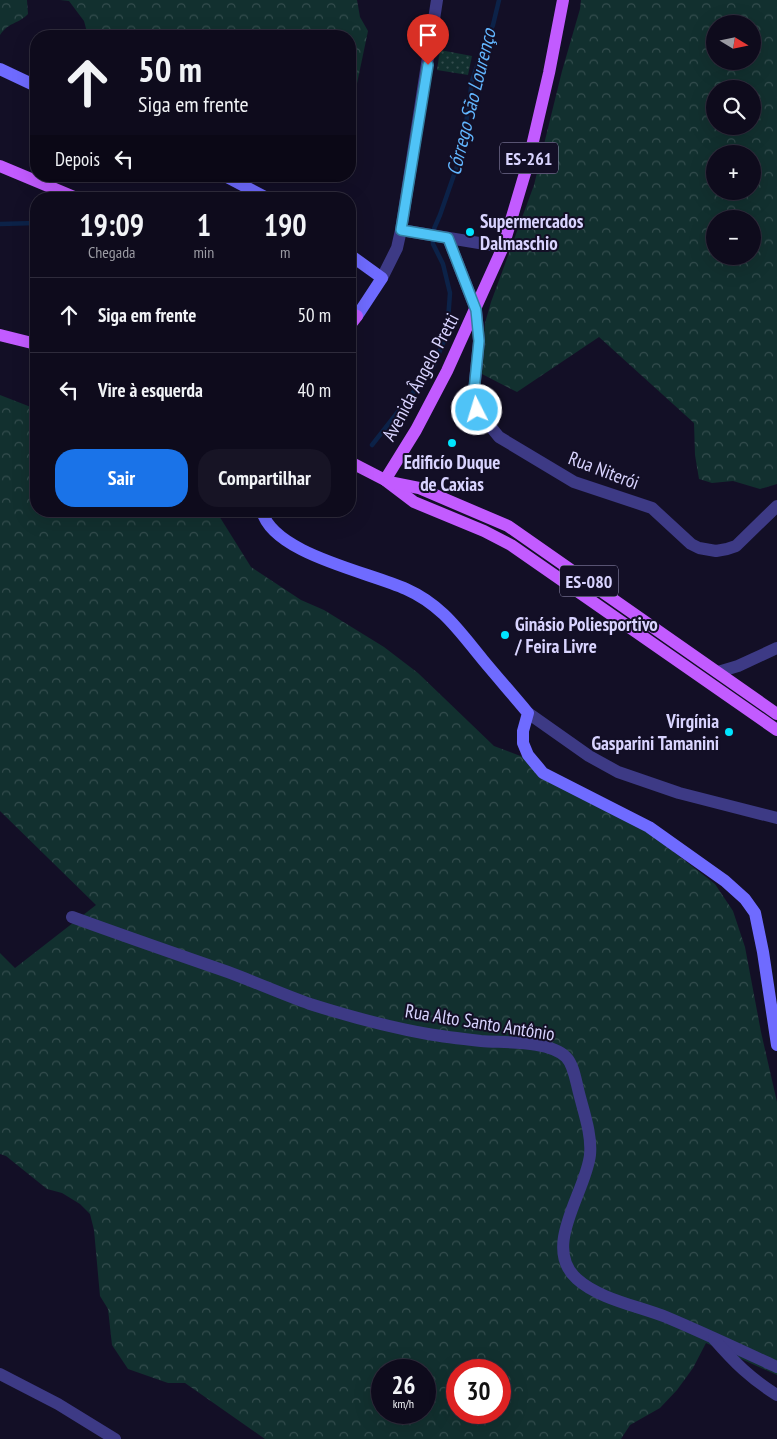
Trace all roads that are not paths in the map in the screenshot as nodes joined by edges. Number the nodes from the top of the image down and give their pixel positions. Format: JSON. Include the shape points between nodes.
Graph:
{"nodes":[{"id":1,"x":437,"y":0,"type":"edge"},
{"id":2,"x":563,"y":0,"type":"edge"},
{"id":3,"x":0,"y":69,"type":"edge"},
{"id":4,"x":30,"y":83,"type":"edge"},
{"id":5,"x":0,"y":166,"type":"edge"},
{"id":6,"x":30,"y":179,"type":"edge"},
{"id":7,"x":38,"y":182,"type":"edge"},
{"id":8,"x":237,"y":182,"type":"edge"},
{"id":9,"x":62,"y":192,"type":"edge"},
{"id":10,"x":256,"y":192,"type":"edge"},
{"id":11,"x":401,"y":230,"type":"junction"},
{"id":12,"x":437,"y":236,"type":"junction"},
{"id":13,"x":503,"y":247,"type":"junction"},
{"id":14,"x":356,"y":259,"type":"edge"},
{"id":15,"x":382,"y":278,"type":"junction"},
{"id":16,"x":476,"y":310,"type":"junction"},
{"id":17,"x":356,"y":313,"type":"edge"},
{"id":18,"x":0,"y":335,"type":"edge"},
{"id":19,"x":30,"y":342,"type":"edge"},
{"id":20,"x":356,"y":465,"type":"edge"},
{"id":21,"x":384,"y":480,"type":"junction"},
{"id":22,"x":777,"y":506,"type":"edge"},
{"id":23,"x":264,"y":517,"type":"edge"},
{"id":24,"x":777,"y":648,"type":"edge"},
{"id":25,"x":718,"y":672,"type":"junction"},
{"id":26,"x":528,"y":713,"type":"junction"},
{"id":27,"x":777,"y":714,"type":"edge"},
{"id":28,"x":777,"y":730,"type":"edge"},
{"id":29,"x":777,"y":818,"type":"edge"},
{"id":30,"x":72,"y":917,"type":"dead end"},
{"id":31,"x":777,"y":1045,"type":"edge"},
{"id":32,"x":713,"y":1337,"type":"junction"},
{"id":33,"x":777,"y":1367,"type":"edge"},
{"id":34,"x":0,"y":1374,"type":"edge"},
{"id":35,"x":777,"y":1395,"type":"edge"},
{"id":36,"x":115,"y":1439,"type":"edge"}],
"edges":[{"from":1,"to":11,"type":"street"},
{"from":2,"to":13,"type":"main road","name":"Avenida Ângelo Pretti","number":"ES-261","via":[[528,162]]},
{"from":3,"to":4,"type":"street"},
{"from":5,"to":6,"type":"main road"},
{"from":7,"to":9,"type":"main road"},
{"from":8,"to":10,"type":"street"},
{"from":11,"to":12,"type":"street"},
{"from":11,"to":15,"type":"street","via":[[397,248]]},
{"from":12,"to":13,"type":"street"},
{"from":12,"to":16,"type":"street","name":"Rua Niterói"},
{"from":13,"to":16,"type":"main road","name":"Avenida Ângelo Pretti","number":"ES-261"},
{"from":14,"to":15,"type":"street"},
{"from":15,"to":17,"type":"street"},
{"from":16,"to":21,"type":"main road","name":"Avenida Ângelo Pretti","number":"ES-261","via":[[429,405]]},
{"from":16,"to":22,"type":"street","name":"Rua Niterói","via":[[479,341],[474,391],[477,410],[499,437],[574,482],[652,508],[699,548],[716,551],[736,546]]},
{"from":18,"to":19,"type":"main road"},
{"from":20,"to":21,"type":"main road"},
{"from":21,"to":25,"type":"main road","number":"ES-080","via":[[419,488],[508,526]]},
{"from":21,"to":28,"type":"main road","number":"ES-080","via":[[414,502],[511,545]]},
{"from":23,"to":26,"type":"street","via":[[277,535],[293,545],[408,590],[438,607]]},
{"from":24,"to":25,"type":"street"},
{"from":25,"to":27,"type":"main road","number":"ES-080"},
{"from":26,"to":29,"type":"street","via":[[589,756],[618,772],[670,790]]},
{"from":26,"to":31,"type":"street","via":[[523,742],[528,755],[542,773],[649,827],[745,899],[755,913]]},
{"from":30,"to":32,"type":"street","name":"Rua Alto Santo Antônio","via":[[355,1017],[429,1034],[537,1045],[561,1053],[570,1063],[590,1144],[589,1164],[566,1231],[565,1262],[570,1271],[590,1288]]},
{"from":32,"to":33,"type":"street","name":"Rua Alto Santo Antônio"},
{"from":32,"to":35,"type":"street","via":[[748,1375]]},
{"from":34,"to":36,"type":"street"}]}
